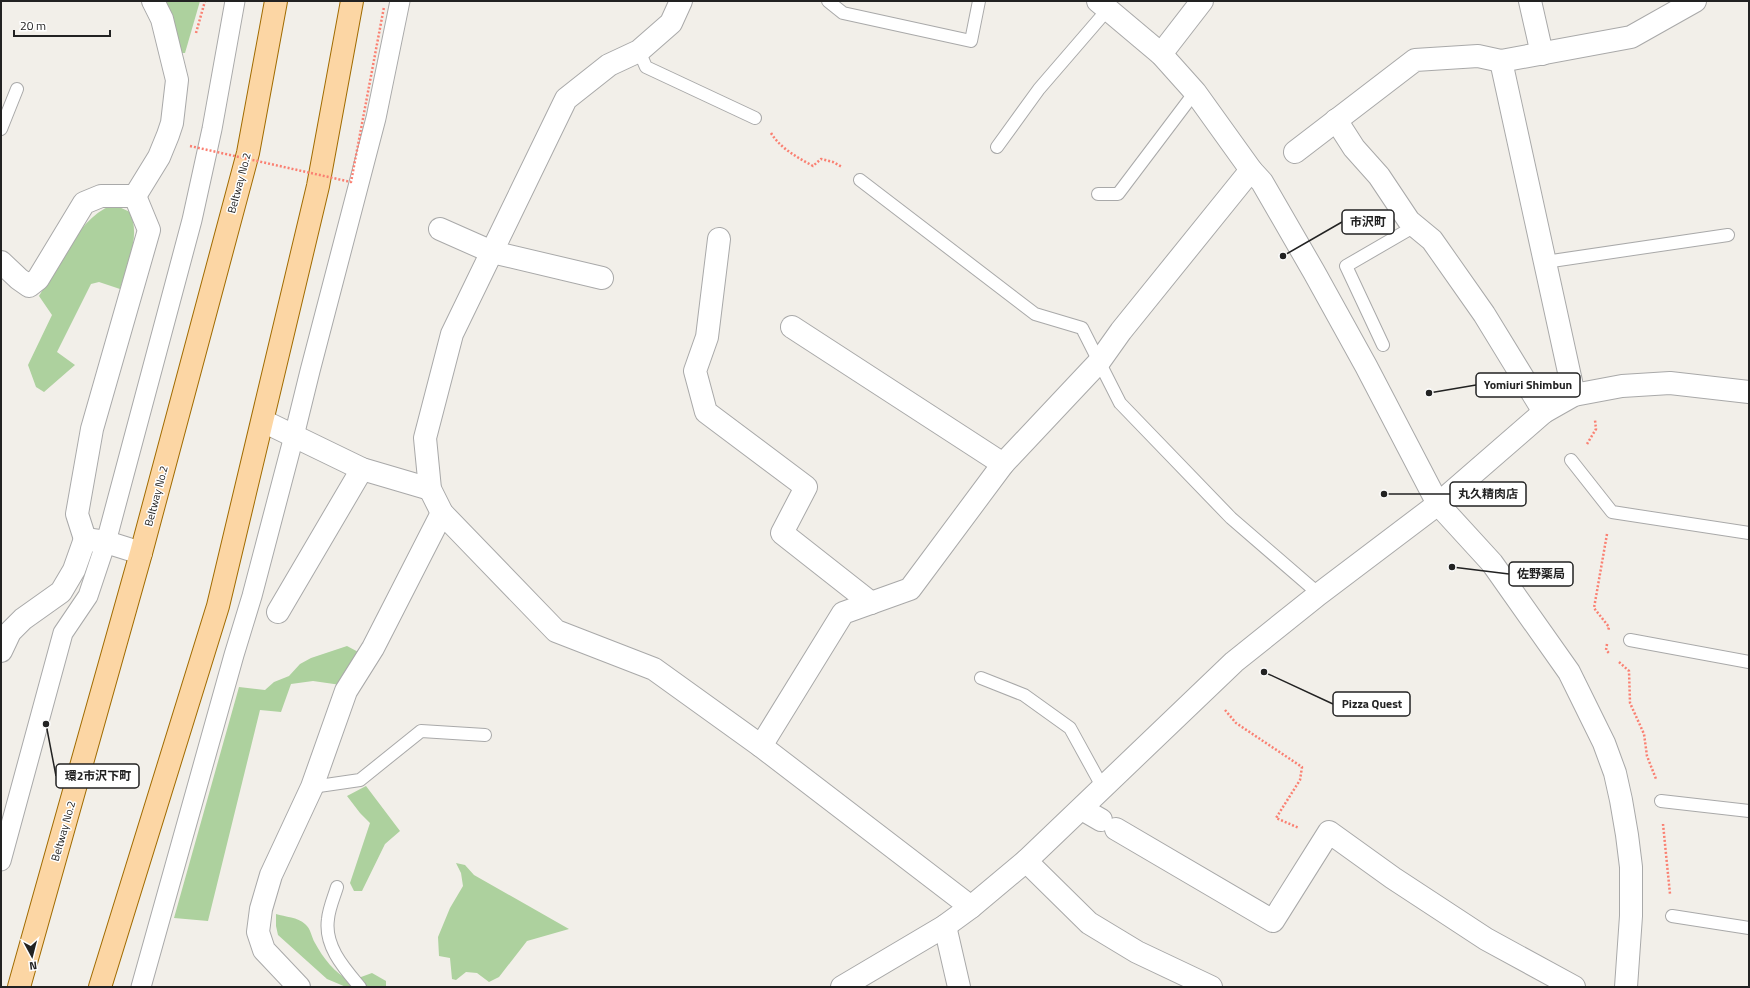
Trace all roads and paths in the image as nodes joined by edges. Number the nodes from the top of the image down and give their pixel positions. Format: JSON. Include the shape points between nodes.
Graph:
{"nodes":[{"id":1,"x":153,"y":1,"type":"edge"},
{"id":2,"x":205,"y":1,"type":"edge"},
{"id":3,"x":235,"y":1,"type":"edge"},
{"id":4,"x":276,"y":1,"type":"edge"},
{"id":5,"x":352,"y":1,"type":"edge"},
{"id":6,"x":681,"y":1,"type":"edge"},
{"id":7,"x":828,"y":1,"type":"edge"},
{"id":8,"x":979,"y":1,"type":"edge"},
{"id":9,"x":1202,"y":1,"type":"edge"},
{"id":10,"x":1530,"y":1,"type":"edge"},
{"id":11,"x":1695,"y":1,"type":"edge"},
{"id":12,"x":392,"y":4,"type":"edge"},
{"id":13,"x":1103,"y":5,"type":"edge"},
{"id":14,"x":195,"y":37,"type":"dead end"},
{"id":15,"x":639,"y":51,"type":"junction"},
{"id":16,"x":1161,"y":54,"type":"junction"},
{"id":17,"x":1542,"y":54,"type":"junction"},
{"id":18,"x":1501,"y":62,"type":"junction"},
{"id":19,"x":17,"y":89,"type":"dead end"},
{"id":20,"x":1195,"y":92,"type":"junction"},
{"id":21,"x":755,"y":118,"type":"joint"},
{"id":22,"x":1336,"y":120,"type":"junction"},
{"id":23,"x":1,"y":129,"type":"edge"},
{"id":24,"x":190,"y":146,"type":"dead end"},
{"id":25,"x":997,"y":147,"type":"dead end"},
{"id":26,"x":1295,"y":152,"type":"dead end"},
{"id":27,"x":1251,"y":170,"type":"junction"},
{"id":28,"x":860,"y":180,"type":"joint"},
{"id":29,"x":1098,"y":194,"type":"dead end"},
{"id":30,"x":135,"y":196,"type":"junction"},
{"id":31,"x":1415,"y":226,"type":"junction"},
{"id":32,"x":440,"y":229,"type":"dead end"},
{"id":33,"x":1728,"y":235,"type":"dead end"},
{"id":34,"x":719,"y":239,"type":"dead end"},
{"id":35,"x":492,"y":252,"type":"junction"},
{"id":36,"x":1,"y":262,"type":"edge"},
{"id":37,"x":1545,"y":262,"type":"junction"},
{"id":38,"x":602,"y":278,"type":"dead end"},
{"id":39,"x":792,"y":327,"type":"dead end"},
{"id":40,"x":1383,"y":345,"type":"dead end"},
{"id":41,"x":1099,"y":362,"type":"junction"},
{"id":42,"x":1749,"y":392,"type":"edge"},
{"id":43,"x":1584,"y":393,"type":"junction"},
{"id":44,"x":1544,"y":412,"type":"junction"},
{"id":45,"x":263,"y":421,"type":"junction"},
{"id":46,"x":294,"y":436,"type":"junction"},
{"id":47,"x":1571,"y":460,"type":"dead end"},
{"id":48,"x":1003,"y":464,"type":"junction"},
{"id":49,"x":362,"y":469,"type":"junction"},
{"id":50,"x":1580,"y":472,"type":"junction"},
{"id":51,"x":430,"y":488,"type":"junction"},
{"id":52,"x":1438,"y":504,"type":"junction"},
{"id":53,"x":442,"y":513,"type":"junction"},
{"id":54,"x":1749,"y":533,"type":"edge"},
{"id":55,"x":95,"y":540,"type":"junction"},
{"id":56,"x":141,"y":553,"type":"junction"},
{"id":57,"x":1319,"y":594,"type":"junction"},
{"id":58,"x":871,"y":603,"type":"junction"},
{"id":59,"x":278,"y":612,"type":"dead end"},
{"id":60,"x":1630,"y":640,"type":"dead end"},
{"id":61,"x":1,"y":651,"type":"edge"},
{"id":62,"x":1749,"y":662,"type":"edge"},
{"id":63,"x":981,"y":678,"type":"dead end"},
{"id":64,"x":1206,"y":689,"type":"junction"},
{"id":65,"x":485,"y":735,"type":"dead end"},
{"id":66,"x":761,"y":746,"type":"junction"},
{"id":67,"x":312,"y":787,"type":"junction"},
{"id":68,"x":1103,"y":788,"type":"junction"},
{"id":69,"x":1661,"y":801,"type":"joint"},
{"id":70,"x":1082,"y":809,"type":"junction"},
{"id":71,"x":1749,"y":811,"type":"edge"},
{"id":72,"x":1325,"y":839,"type":"junction"},
{"id":73,"x":1,"y":861,"type":"edge"},
{"id":74,"x":1026,"y":861,"type":"junction"},
{"id":75,"x":337,"y":886,"type":"dead end"},
{"id":76,"x":971,"y":907,"type":"junction"},
{"id":77,"x":1672,"y":916,"type":"joint"},
{"id":78,"x":945,"y":926,"type":"junction"},
{"id":79,"x":1749,"y":928,"type":"edge"},
{"id":80,"x":19,"y":987,"type":"edge"},
{"id":81,"x":100,"y":987,"type":"edge"},
{"id":82,"x":141,"y":987,"type":"edge"},
{"id":83,"x":299,"y":987,"type":"edge"},
{"id":84,"x":360,"y":987,"type":"edge"},
{"id":85,"x":842,"y":987,"type":"edge"},
{"id":86,"x":959,"y":987,"type":"edge"},
{"id":87,"x":1211,"y":987,"type":"edge"},
{"id":88,"x":1574,"y":987,"type":"edge"},
{"id":89,"x":1626,"y":987,"type":"edge"}],
"edges":[{"from":1,"to":30,"type":"street","via":[[162,20],[177,80],[170,129],[159,156]]},
{"from":2,"to":14,"type":"path"},
{"from":3,"to":55,"type":"street","via":[[212,129],[192,220]]},
{"from":4,"to":56,"type":"main road","name":"Beltway No.2","via":[[248,153]]},
{"from":5,"to":45,"type":"main road","via":[[318,186]]},
{"from":6,"to":15,"type":"street","via":[[672,23]]},
{"from":7,"to":8,"type":"lane","via":[[843,13],[971,41]]},
{"from":9,"to":16,"type":"street"},
{"from":10,"to":17,"type":"street"},
{"from":11,"to":17,"type":"street","via":[[1631,37]]},
{"from":12,"to":24,"type":"path","bridge":true,"via":[[350,182]]},
{"from":12,"to":46,"type":"street","via":[[376,118]]},
{"from":13,"to":16,"type":"street"},
{"from":13,"to":25,"type":"lane"},
{"from":15,"to":21,"type":"lane","via":[[646,67]]},
{"from":15,"to":35,"type":"street","via":[[609,65],[566,99]]},
{"from":16,"to":20,"type":"street"},
{"from":17,"to":18,"type":"street"},
{"from":18,"to":22,"type":"street","via":[[1478,56],[1415,60]]},
{"from":18,"to":37,"type":"street"},
{"from":19,"to":23,"type":"lane"},
{"from":20,"to":27,"type":"street"},
{"from":20,"to":29,"type":"lane","via":[[1118,194]]},
{"from":21,"to":28,"type":"path","via":[[766,124],[777,143],[790,153],[813,166],[821,159],[833,162]]},
{"from":22,"to":26,"type":"street"},
{"from":22,"to":31,"type":"street","via":[[1354,148],[1379,176]]},
{"from":27,"to":41,"type":"street"},
{"from":27,"to":52,"type":"street","via":[[1262,182],[1314,272]]},
{"from":28,"to":41,"type":"lane","via":[[1035,314],[1082,328]]},
{"from":30,"to":36,"type":"street","via":[[101,196],[84,203],[38,279],[29,286]]},
{"from":30,"to":55,"type":"street","via":[[149,230],[92,429],[78,514]]},
{"from":31,"to":40,"type":"lane","via":[[1346,266]]},
{"from":31,"to":44,"type":"street","via":[[1432,240],[1480,308]]},
{"from":32,"to":35,"type":"street"},
{"from":33,"to":37,"type":"lane"},
{"from":34,"to":58,"type":"street","via":[[707,336],[695,371],[706,412],[806,487],[782,533]]},
{"from":35,"to":38,"type":"street"},
{"from":35,"to":51,"type":"street","via":[[450,341],[425,438]]},
{"from":37,"to":43,"type":"street"},
{"from":39,"to":48,"type":"street"},
{"from":41,"to":48,"type":"street"},
{"from":41,"to":57,"type":"lane","via":[[1120,403],[1231,518]]},
{"from":42,"to":43,"type":"street","via":[[1670,383],[1622,386]]},
{"from":43,"to":44,"type":"street"},
{"from":43,"to":50,"type":"path","via":[[1596,429],[1589,440]]},
{"from":44,"to":52,"type":"street"},
{"from":45,"to":46,"type":"street"},
{"from":45,"to":81,"type":"main road","via":[[218,606]]},
{"from":46,"to":49,"type":"street"},
{"from":46,"to":82,"type":"street","via":[[252,596]]},
{"from":47,"to":50,"type":"lane"},
{"from":48,"to":58,"type":"street","via":[[910,589]]},
{"from":49,"to":51,"type":"street"},
{"from":49,"to":59,"type":"street"},
{"from":50,"to":54,"type":"lane","via":[[1612,512]]},
{"from":51,"to":53,"type":"street"},
{"from":52,"to":57,"type":"street"},
{"from":52,"to":89,"type":"street","via":[[1492,564],[1569,672],[1604,743],[1621,800],[1631,867],[1631,916]]},
{"from":53,"to":66,"type":"street","via":[[556,631],[654,669]]},
{"from":53,"to":67,"type":"street","via":[[373,648],[346,691]]},
{"from":55,"to":56,"type":"street"},
{"from":55,"to":61,"type":"street","via":[[61,592],[19,623],[10,632]]},
{"from":55,"to":73,"type":"street","via":[[88,596],[63,633]]},
{"from":56,"to":80,"type":"main road","name":"Beltway No.2"},
{"from":57,"to":64,"type":"street","via":[[1234,662]]},
{"from":58,"to":66,"type":"street","via":[[843,612]]},
{"from":60,"to":62,"type":"lane"},
{"from":63,"to":68,"type":"lane","via":[[1024,696],[1070,728]]},
{"from":64,"to":68,"type":"street"},
{"from":64,"to":72,"type":"path","via":[[1236,723],[1302,767],[1300,780],[1276,818]]},
{"from":65,"to":67,"type":"lane","via":[[421,731],[360,780]]},
{"from":66,"to":76,"type":"street"},
{"from":67,"to":83,"type":"street","via":[[271,875],[261,909],[258,932],[264,950]]},
{"from":68,"to":70,"type":"street"},
{"from":69,"to":71,"type":"lane"},
{"from":69,"to":77,"type":"path"},
{"from":70,"to":72,"type":"street","via":[[1273,921]]},
{"from":70,"to":74,"type":"street"},
{"from":72,"to":88,"type":"street","via":[[1329,832],[1486,939]]},
{"from":74,"to":76,"type":"street"},
{"from":74,"to":87,"type":"street","via":[[1089,923],[1137,952]]},
{"from":75,"to":84,"type":"lane","via":[[327,920],[328,940],[343,967]]},
{"from":76,"to":78,"type":"street"},
{"from":77,"to":79,"type":"lane"},
{"from":78,"to":85,"type":"street"},
{"from":78,"to":86,"type":"street"}]}
